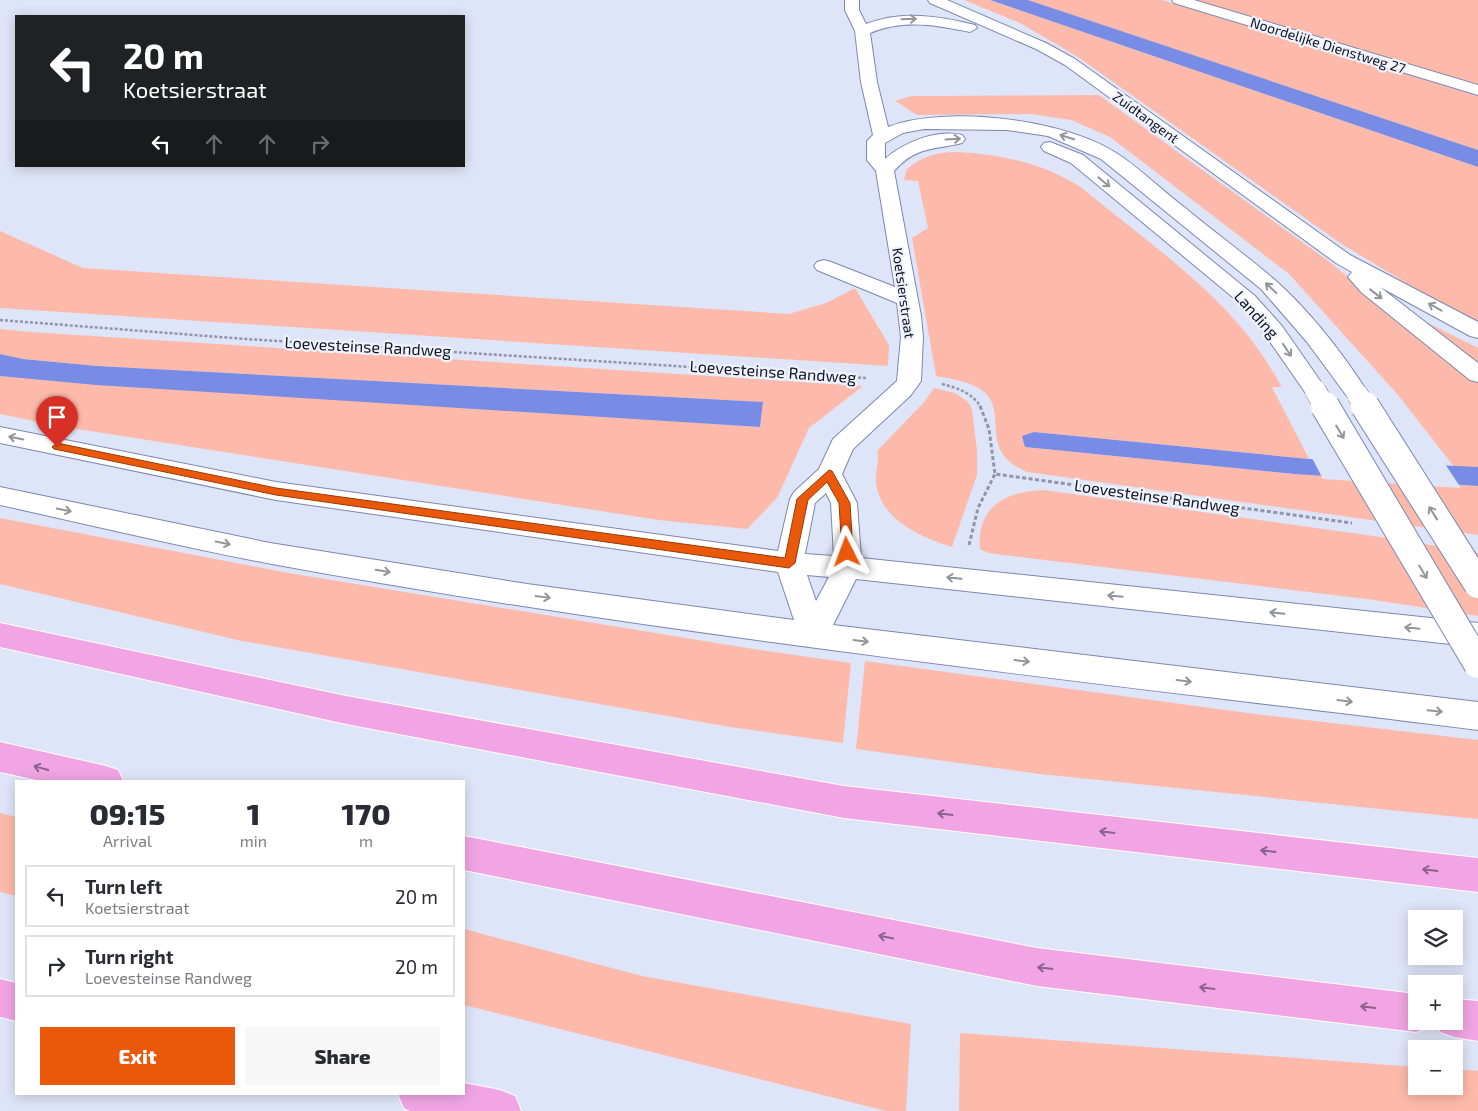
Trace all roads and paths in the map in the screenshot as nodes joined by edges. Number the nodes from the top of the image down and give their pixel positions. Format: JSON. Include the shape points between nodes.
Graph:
{"nodes":[{"id":1,"x":852,"y":0,"type":"edge"},
{"id":2,"x":935,"y":0,"type":"edge"},
{"id":3,"x":1179,"y":0,"type":"edge"},
{"id":4,"x":877,"y":10,"type":"dead end"},
{"id":5,"x":862,"y":30,"type":"junction"},
{"id":6,"x":1027,"y":40,"type":"junction"},
{"id":7,"x":1478,"y":90,"type":"edge"},
{"id":8,"x":882,"y":136,"type":"junction"},
{"id":9,"x":906,"y":150,"type":"junction"},
{"id":10,"x":886,"y":170,"type":"junction"},
{"id":11,"x":1343,"y":258,"type":"junction"},
{"id":12,"x":824,"y":266,"type":"dead end"},
{"id":13,"x":906,"y":299,"type":"junction"},
{"id":14,"x":0,"y":320,"type":"edge"},
{"id":15,"x":1478,"y":331,"type":"edge"},
{"id":16,"x":1478,"y":375,"type":"edge"},
{"id":17,"x":909,"y":381,"type":"junction"},
{"id":18,"x":0,"y":435,"type":"edge"},
{"id":19,"x":829,"y":474,"type":"junction"},
{"id":20,"x":995,"y":474,"type":"junction"},
{"id":21,"x":0,"y":496,"type":"edge"},
{"id":22,"x":1352,"y":523,"type":"dead end"},
{"id":23,"x":969,"y":545,"type":"dead end"},
{"id":24,"x":789,"y":563,"type":"junction"},
{"id":25,"x":848,"y":568,"type":"junction"},
{"id":26,"x":1478,"y":584,"type":"edge"},
{"id":27,"x":813,"y":635,"type":"junction"},
{"id":28,"x":1478,"y":635,"type":"edge"},
{"id":29,"x":0,"y":636,"type":"edge"},
{"id":30,"x":1478,"y":664,"type":"edge"},
{"id":31,"x":1478,"y":716,"type":"edge"},
{"id":32,"x":0,"y":757,"type":"edge"},
{"id":33,"x":102,"y":780,"type":"edge"},
{"id":34,"x":465,"y":853,"type":"edge"},
{"id":35,"x":1478,"y":876,"type":"edge"},
{"id":36,"x":0,"y":998,"type":"edge"},
{"id":37,"x":15,"y":1002,"type":"edge"},
{"id":38,"x":1408,"y":1012,"type":"edge"},
{"id":39,"x":1463,"y":1019,"type":"edge"},
{"id":40,"x":1478,"y":1021,"type":"edge"},
{"id":41,"x":423,"y":1095,"type":"edge"},
{"id":42,"x":500,"y":1111,"type":"edge"}],
"edges":[{"from":1,"to":5,"type":"street","name":"Koetsierstraat","via":[[852,10]]},
{"from":2,"to":6,"type":"street","name":"Zuidtangent"},
{"from":3,"to":7,"type":"street","name":"Noordelijke Dienstweg 27"},
{"from":4,"to":5,"type":"street","via":[[870,15]]},
{"from":5,"to":6,"type":"street","one_way":true,"via":[[892,20],[912,18]]},
{"from":5,"to":8,"type":"street","name":"Koetsierstraat"},
{"from":6,"to":11,"type":"street","name":"Zuidtangent","via":[[1070,62]]},
{"from":8,"to":9,"type":"street"},
{"from":8,"to":10,"type":"street","name":"Koetsierstraat","via":[[876,141],[876,160]]},
{"from":26,"to":8,"type":"street","name":"Landing","one_way":true,"bridge":true,"via":[[1324,345],[1268,285],[1107,155],[1080,141],[1024,127],[928,124],[910,126]]},
{"from":9,"to":10,"type":"street"},
{"from":9,"to":30,"type":"street","name":"Landing","one_way":true,"bridge":true,"via":[[925,142],[994,138],[1052,148],[1077,159],[1248,300],[1315,390]]},
{"from":10,"to":13,"type":"street","name":"Koetsierstraat"},
{"from":15,"to":11,"type":"street","name":"Zuidtangent","one_way":true},
{"from":11,"to":16,"type":"street","name":"Zuidtangent","one_way":true,"via":[[1368,288]]},
{"from":12,"to":13,"type":"street"},
{"from":13,"to":17,"type":"street","name":"Koetsierstraat","via":[[912,337]]},
{"from":14,"to":17,"type":"path","name":"Loevesteinse Randweg"},
{"from":17,"to":19,"type":"street","via":[[842,445]]},
{"from":17,"to":20,"type":"path","name":"Loevesteinse Randweg","via":[[945,384],[972,394],[982,405],[986,417]]},
{"from":24,"to":18,"type":"street","one_way":true,"via":[[276,492]]},
{"from":19,"to":24,"type":"street","via":[[802,499]]},
{"from":19,"to":25,"type":"street","via":[[844,503]]},
{"from":20,"to":22,"type":"path","name":"Loevesteinse Randweg"},
{"from":20,"to":23,"type":"path","via":[[978,508]]},
{"from":21,"to":27,"type":"street","one_way":true,"via":[[270,553]]},
{"from":24,"to":25,"type":"street"},
{"from":24,"to":27,"type":"street"},
{"from":25,"to":27,"type":"street"},
{"from":28,"to":25,"type":"street","one_way":true},
{"from":27,"to":31,"type":"street","one_way":true},
{"from":35,"to":29,"type":"highway","one_way":true,"via":[[844,802],[346,710]]},
{"from":33,"to":32,"type":"highway","one_way":true},
{"from":38,"to":34,"type":"highway","one_way":true,"via":[[1038,967]]},
{"from":36,"to":37,"type":"highway"},
{"from":39,"to":40,"type":"highway"},
{"from":41,"to":42,"type":"highway"}]}
